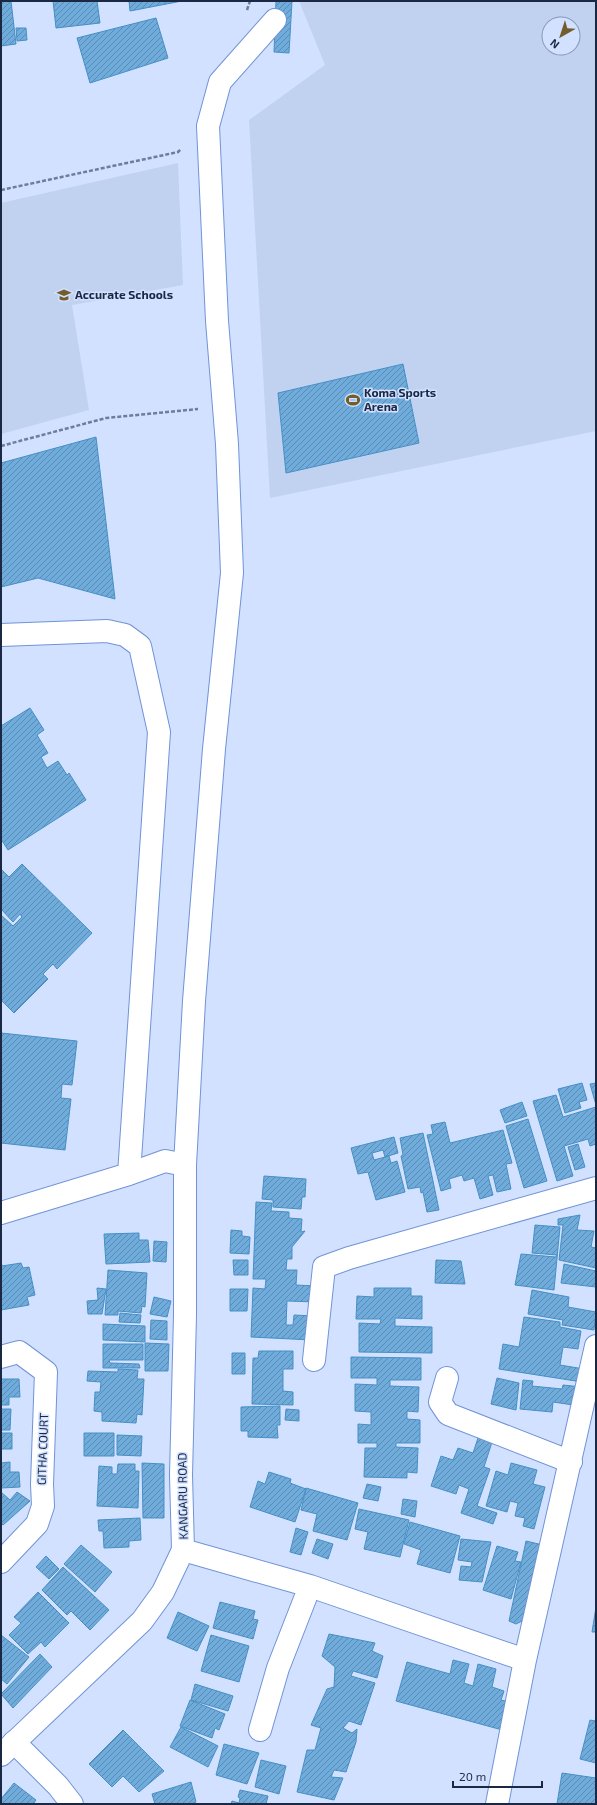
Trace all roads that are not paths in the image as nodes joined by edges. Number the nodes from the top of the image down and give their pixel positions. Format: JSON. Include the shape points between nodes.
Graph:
{"nodes":[{"id":1,"x":275,"y":20,"type":"dead end"},
{"id":2,"x":1,"y":635,"type":"edge"},
{"id":3,"x":185,"y":1165,"type":"junction"},
{"id":4,"x":129,"y":1174,"type":"junction"},
{"id":5,"x":596,"y":1188,"type":"edge"},
{"id":6,"x":1,"y":1213,"type":"edge"},
{"id":7,"x":596,"y":1346,"type":"edge"},
{"id":8,"x":1,"y":1357,"type":"edge"},
{"id":9,"x":314,"y":1360,"type":"dead end"},
{"id":10,"x":448,"y":1378,"type":"dead end"},
{"id":11,"x":571,"y":1462,"type":"junction"},
{"id":12,"x":183,"y":1550,"type":"junction"},
{"id":13,"x":1,"y":1562,"type":"edge"},
{"id":14,"x":310,"y":1586,"type":"junction"},
{"id":15,"x":525,"y":1660,"type":"junction"},
{"id":16,"x":260,"y":1730,"type":"dead end"},
{"id":17,"x":7,"y":1748,"type":"edge"},
{"id":18,"x":72,"y":1804,"type":"edge"},
{"id":19,"x":497,"y":1804,"type":"edge"}],
"edges":[{"from":1,"to":3,"type":"street","name":"KANGARU ROAD","via":[[220,82],[208,126],[232,573],[214,749],[196,970]]},
{"from":2,"to":4,"type":"street","via":[[107,631],[125,635],[140,646],[158,732]]},
{"from":3,"to":4,"type":"street","via":[[165,1161]]},
{"from":3,"to":12,"type":"street","name":"KANGARU ROAD","via":[[186,1315],[181,1476]]},
{"from":4,"to":6,"type":"street"},
{"from":5,"to":9,"type":"street","via":[[349,1258],[324,1268]]},
{"from":7,"to":11,"type":"street"},
{"from":8,"to":13,"type":"street","name":"GITHA COURT","via":[[19,1352],[46,1372],[43,1506],[37,1524]]},
{"from":10,"to":11,"type":"street","via":[[440,1402],[448,1414]]},
{"from":11,"to":15,"type":"street"},
{"from":12,"to":14,"type":"street"},
{"from":12,"to":17,"type":"street","name":"KANGARU ROAD","via":[[163,1592],[142,1621]]},
{"from":14,"to":15,"type":"street"},
{"from":14,"to":16,"type":"street","via":[[278,1668]]},
{"from":15,"to":19,"type":"street"},
{"from":17,"to":18,"type":"street","via":[[58,1786]]}]}
